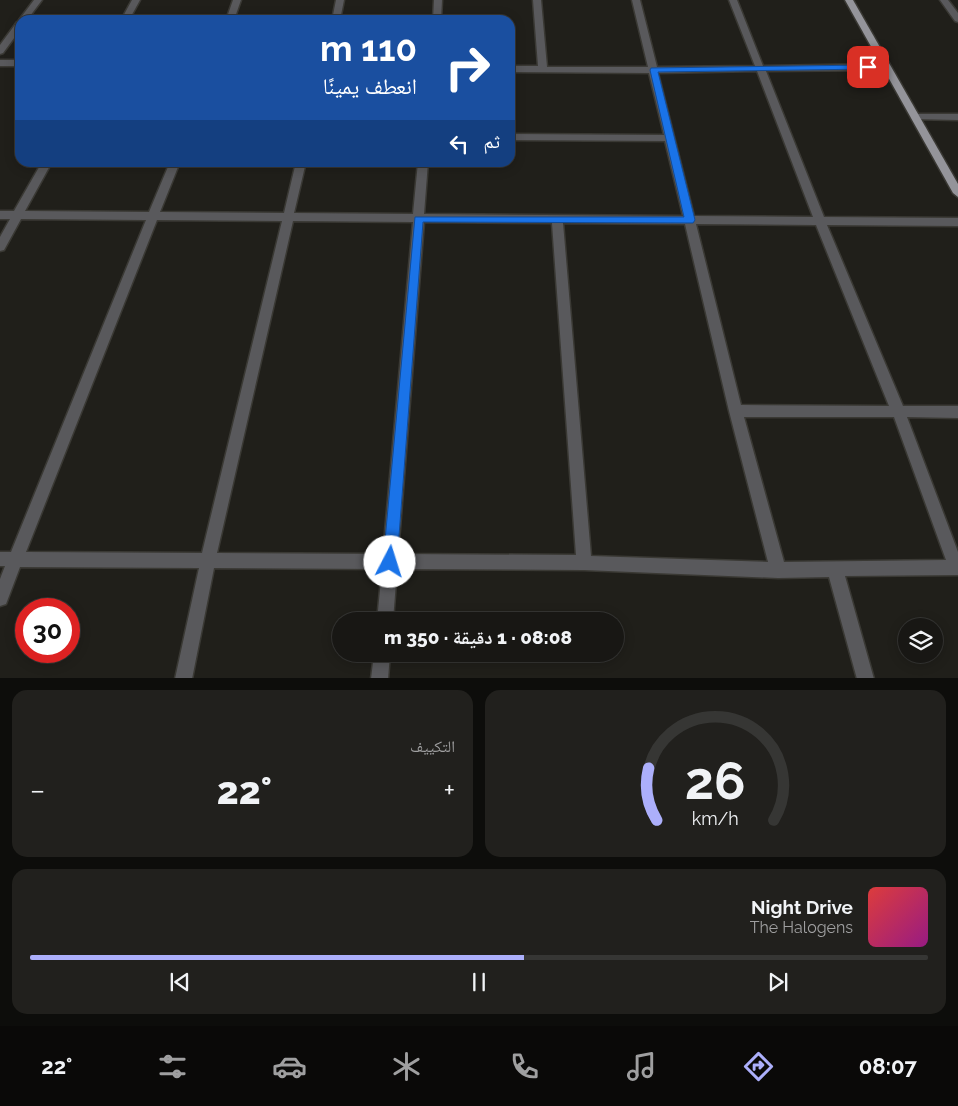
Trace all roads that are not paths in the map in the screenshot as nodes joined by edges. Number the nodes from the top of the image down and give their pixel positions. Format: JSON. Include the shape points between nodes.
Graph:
{"nodes":[{"id":1,"x":38,"y":0,"type":"edge"},
{"id":2,"x":136,"y":0,"type":"edge"},
{"id":3,"x":238,"y":0,"type":"edge"},
{"id":4,"x":340,"y":0,"type":"edge"},
{"id":5,"x":438,"y":0,"type":"edge"},
{"id":6,"x":538,"y":0,"type":"edge"},
{"id":7,"x":636,"y":0,"type":"edge"},
{"id":8,"x":733,"y":0,"type":"edge"},
{"id":9,"x":849,"y":0,"type":"edge"},
{"id":10,"x":944,"y":0,"type":"edge"},
{"id":11,"x":27,"y":15,"type":"edge"},
{"id":12,"x":128,"y":15,"type":"edge"},
{"id":13,"x":232,"y":15,"type":"edge"},
{"id":14,"x":337,"y":15,"type":"edge"},
{"id":15,"x":437,"y":15,"type":"edge"},
{"id":16,"x":958,"y":19,"type":"edge"},
{"id":17,"x":15,"y":31,"type":"edge"},
{"id":18,"x":0,"y":51,"type":"edge"},
{"id":19,"x":0,"y":63,"type":"edge"},
{"id":20,"x":15,"y":63,"type":"edge"},
{"id":21,"x":886,"y":67,"type":"junction"},
{"id":22,"x":515,"y":69,"type":"edge"},
{"id":23,"x":761,"y":69,"type":"junction"},
{"id":24,"x":543,"y":70,"type":"junction"},
{"id":25,"x":654,"y":70,"type":"junction"},
{"id":26,"x":958,"y":117,"type":"edge"},
{"id":27,"x":914,"y":118,"type":"junction"},
{"id":28,"x":515,"y":137,"type":"edge"},
{"id":29,"x":669,"y":138,"type":"junction"},
{"id":30,"x":45,"y":167,"type":"edge"},
{"id":31,"x":173,"y":167,"type":"edge"},
{"id":32,"x":300,"y":167,"type":"edge"},
{"id":33,"x":423,"y":167,"type":"edge"},
{"id":34,"x":958,"y":194,"type":"edge"},
{"id":35,"x":0,"y":215,"type":"edge"},
{"id":36,"x":19,"y":215,"type":"junction"},
{"id":37,"x":154,"y":216,"type":"junction"},
{"id":38,"x":287,"y":218,"type":"junction"},
{"id":39,"x":418,"y":219,"type":"junction"},
{"id":40,"x":557,"y":220,"type":"junction"},
{"id":41,"x":690,"y":220,"type":"junction"},
{"id":42,"x":820,"y":221,"type":"junction"},
{"id":43,"x":958,"y":222,"type":"edge"},
{"id":44,"x":0,"y":247,"type":"edge"},
{"id":45,"x":736,"y":411,"type":"junction"},
{"id":46,"x":898,"y":411,"type":"junction"},
{"id":47,"x":958,"y":412,"type":"edge"},
{"id":48,"x":8,"y":559,"type":"edge"},
{"id":49,"x":208,"y":561,"type":"junction"},
{"id":50,"x":390,"y":562,"type":"junction"},
{"id":51,"x":584,"y":564,"type":"junction"},
{"id":52,"x":957,"y":567,"type":"edge"},
{"id":53,"x":778,"y":570,"type":"junction"},
{"id":54,"x":835,"y":570,"type":"junction"},
{"id":55,"x":0,"y":598,"type":"edge"},
{"id":56,"x":385,"y":612,"type":"edge"},
{"id":57,"x":381,"y":662,"type":"edge"},
{"id":58,"x":183,"y":678,"type":"edge"},
{"id":59,"x":379,"y":678,"type":"edge"},
{"id":60,"x":866,"y":678,"type":"edge"}],
"edges":[{"from":1,"to":11,"type":"street"},
{"from":2,"to":12,"type":"street"},
{"from":3,"to":13,"type":"street"},
{"from":4,"to":14,"type":"street"},
{"from":5,"to":15,"type":"street"},
{"from":6,"to":24,"type":"street"},
{"from":7,"to":25,"type":"street"},
{"from":8,"to":23,"type":"street"},
{"from":9,"to":21,"type":"main road"},
{"from":10,"to":16,"type":"street"},
{"from":17,"to":18,"type":"street"},
{"from":19,"to":20,"type":"street"},
{"from":21,"to":23,"type":"street"},
{"from":21,"to":27,"type":"main road"},
{"from":22,"to":24,"type":"street"},
{"from":23,"to":25,"type":"street"},
{"from":23,"to":42,"type":"street"},
{"from":24,"to":25,"type":"street"},
{"from":25,"to":29,"type":"street"},
{"from":26,"to":27,"type":"street"},
{"from":27,"to":34,"type":"main road"},
{"from":28,"to":29,"type":"street"},
{"from":29,"to":41,"type":"street"},
{"from":30,"to":36,"type":"street"},
{"from":31,"to":37,"type":"street"},
{"from":32,"to":38,"type":"street"},
{"from":33,"to":39,"type":"street"},
{"from":35,"to":36,"type":"street"},
{"from":36,"to":37,"type":"street"},
{"from":36,"to":44,"type":"street"},
{"from":37,"to":38,"type":"street"},
{"from":37,"to":48,"type":"street"},
{"from":38,"to":39,"type":"street"},
{"from":38,"to":49,"type":"street"},
{"from":39,"to":40,"type":"street"},
{"from":39,"to":50,"type":"street"},
{"from":40,"to":41,"type":"street"},
{"from":40,"to":51,"type":"street"},
{"from":41,"to":42,"type":"street"},
{"from":41,"to":45,"type":"street"},
{"from":42,"to":43,"type":"street"},
{"from":42,"to":46,"type":"street"},
{"from":45,"to":46,"type":"street"},
{"from":45,"to":53,"type":"street"},
{"from":46,"to":47,"type":"street"},
{"from":46,"to":52,"type":"street"},
{"from":48,"to":49,"type":"street"},
{"from":48,"to":55,"type":"street"},
{"from":49,"to":50,"type":"street"},
{"from":49,"to":58,"type":"street"},
{"from":50,"to":51,"type":"street"},
{"from":50,"to":56,"type":"street"},
{"from":51,"to":53,"type":"street"},
{"from":52,"to":54,"type":"street"},
{"from":53,"to":54,"type":"street"},
{"from":54,"to":60,"type":"street"},
{"from":57,"to":59,"type":"street"}]}
